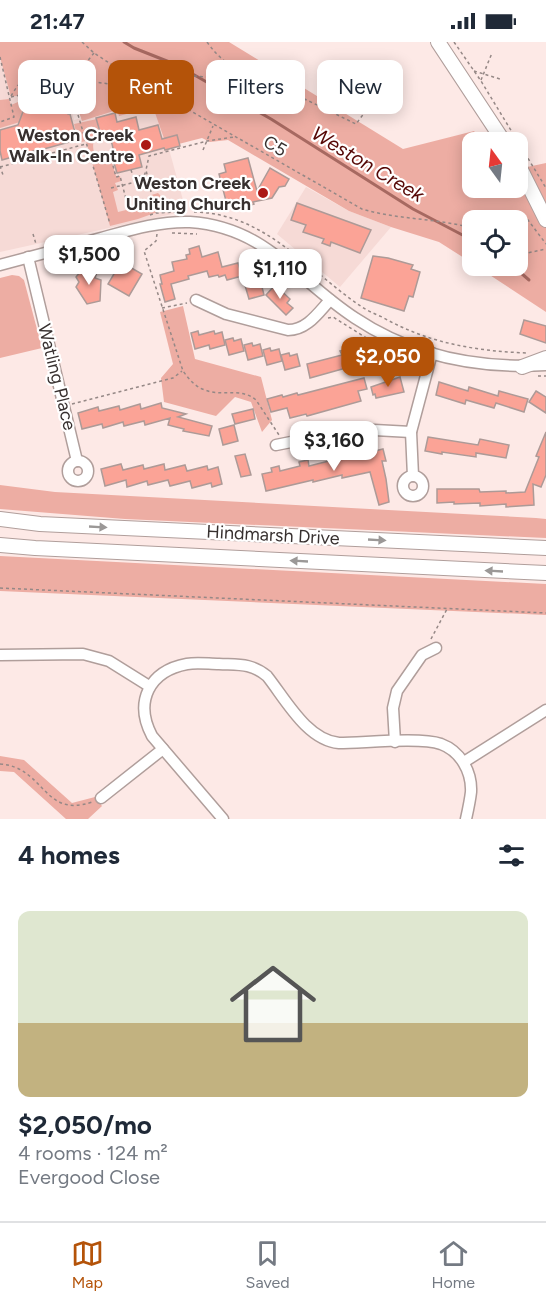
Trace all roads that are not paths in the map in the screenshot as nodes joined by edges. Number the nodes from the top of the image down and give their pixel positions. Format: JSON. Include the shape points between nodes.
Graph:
{"nodes":[{"id":1,"x":438,"y":42,"type":"edge"},
{"id":2,"x":497,"y":132,"type":"edge"},
{"id":3,"x":528,"y":184,"type":"edge"},
{"id":4,"x":546,"y":220,"type":"edge"},
{"id":5,"x":28,"y":257,"type":"junction"},
{"id":6,"x":0,"y":265,"type":"edge"},
{"id":7,"x":196,"y":300,"type":"road end"},
{"id":8,"x":330,"y":300,"type":"junction"},
{"id":9,"x":432,"y":353,"type":"junction"},
{"id":10,"x":546,"y":358,"type":"edge"},
{"id":11,"x":522,"y":367,"type":"junction"},
{"id":12,"x":546,"y":367,"type":"edge"},
{"id":13,"x":411,"y":432,"type":"junction"},
{"id":14,"x":280,"y":444,"type":"road end"},
{"id":15,"x":77,"y":461,"type":"dead end"},
{"id":16,"x":413,"y":476,"type":"dead end"},
{"id":17,"x":0,"y":519,"type":"edge"},
{"id":18,"x":0,"y":545,"type":"edge"},
{"id":19,"x":546,"y":548,"type":"edge"},
{"id":20,"x":546,"y":573,"type":"edge"},
{"id":21,"x":436,"y":648,"type":"dead end"},
{"id":22,"x":0,"y":655,"type":"edge"},
{"id":23,"x":149,"y":686,"type":"junction"},
{"id":24,"x":546,"y":710,"type":"edge"},
{"id":25,"x":395,"y":742,"type":"junction"},
{"id":26,"x":163,"y":749,"type":"junction"},
{"id":27,"x":464,"y":762,"type":"junction"},
{"id":28,"x":101,"y":798,"type":"road end"},
{"id":29,"x":223,"y":819,"type":"edge"},
{"id":30,"x":466,"y":819,"type":"edge"}],
"edges":[{"from":1,"to":2,"type":"main road"},
{"from":3,"to":4,"type":"main road"},
{"from":5,"to":6,"type":"street"},
{"from":5,"to":8,"type":"street","via":[[151,225],[191,222],[238,232],[261,243]]},
{"from":5,"to":15,"type":"street","name":"Watling Place"},
{"from":7,"to":8,"type":"street","via":[[226,314],[288,330],[308,324]]},
{"from":8,"to":9,"type":"street","via":[[356,319]]},
{"from":9,"to":11,"type":"street","via":[[460,361]]},
{"from":9,"to":13,"type":"street"},
{"from":10,"to":11,"type":"main road"},
{"from":11,"to":12,"type":"main road"},
{"from":13,"to":14,"type":"street","via":[[356,429]]},
{"from":13,"to":16,"type":"street"},
{"from":17,"to":19,"type":"main road","name":"Hindmarsh Drive","one_way":true,"via":[[52,525]]},
{"from":20,"to":18,"type":"main road","name":"Hindmarsh Drive","one_way":true},
{"from":21,"to":25,"type":"street","via":[[422,655],[396,691]]},
{"from":22,"to":23,"type":"street","via":[[83,654],[109,661]]},
{"from":23,"to":25,"type":"street","via":[[164,673],[189,663],[247,665],[267,676],[309,730],[320,738],[339,743]]},
{"from":23,"to":26,"type":"street","via":[[145,721]]},
{"from":24,"to":27,"type":"street"},
{"from":25,"to":27,"type":"street","via":[[442,744]]},
{"from":26,"to":28,"type":"street"},
{"from":26,"to":29,"type":"street"},
{"from":27,"to":30,"type":"street","via":[[471,791]]}]}
